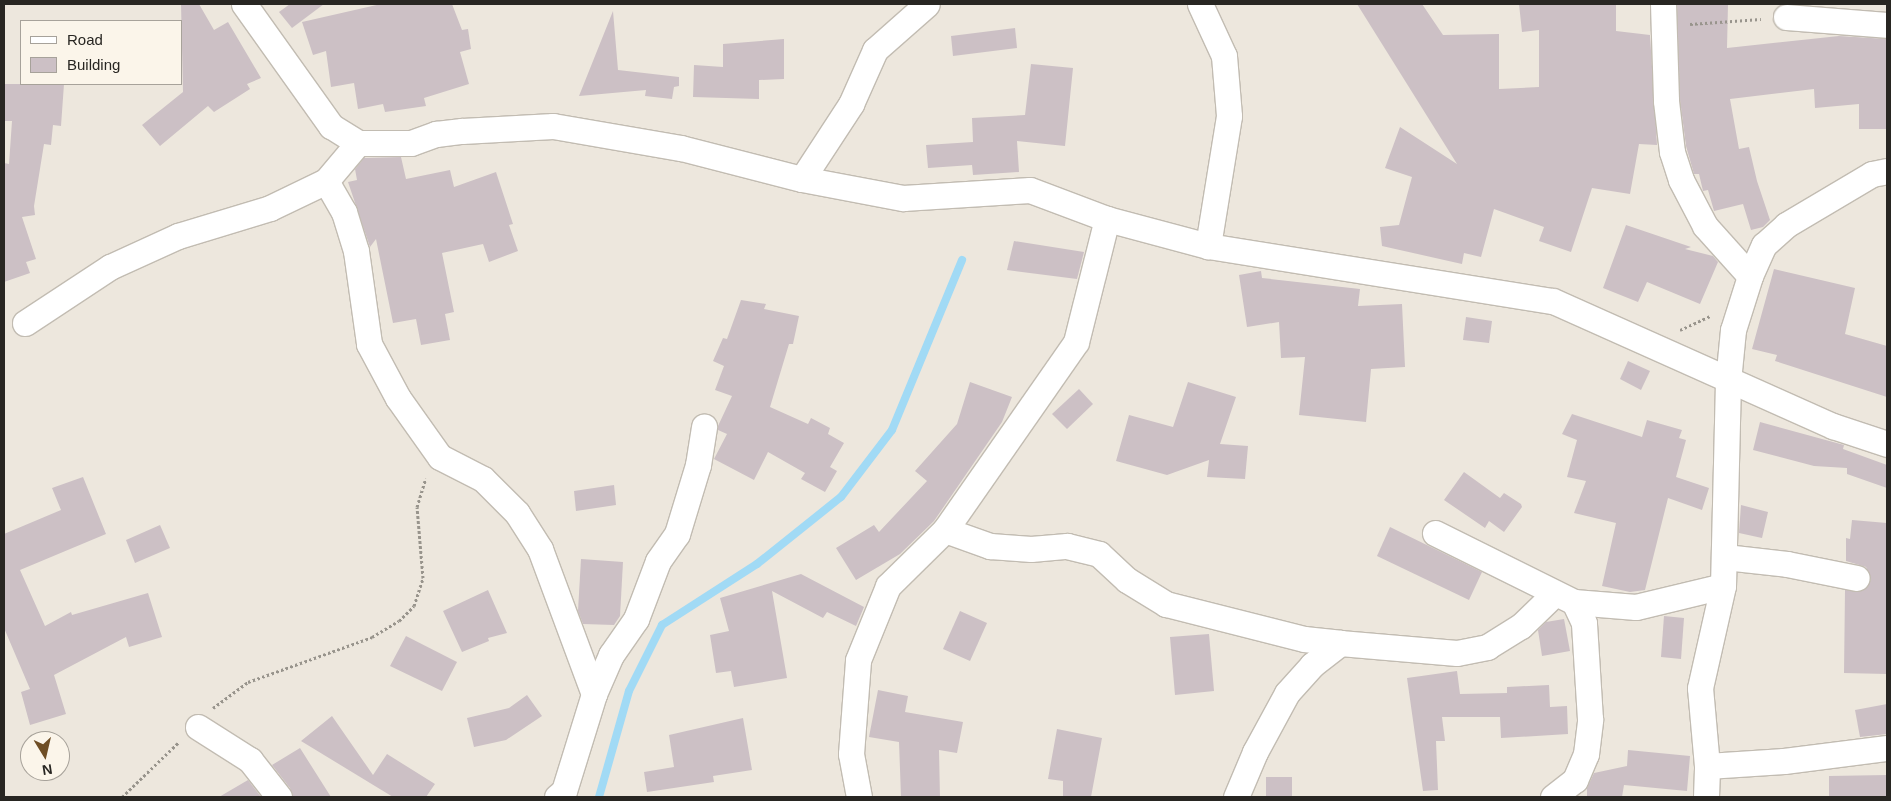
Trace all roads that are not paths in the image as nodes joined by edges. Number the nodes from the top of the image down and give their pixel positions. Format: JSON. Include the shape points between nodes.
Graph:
{"nodes":[{"id":1,"x":244,"y":4,"type":"edge"},
{"id":2,"x":926,"y":4,"type":"edge"},
{"id":3,"x":1200,"y":4,"type":"edge"},
{"id":4,"x":1663,"y":15,"type":"edge"},
{"id":5,"x":1786,"y":17,"type":"road end"},
{"id":6,"x":1887,"y":25,"type":"edge"},
{"id":7,"x":358,"y":143,"type":"junction"},
{"id":8,"x":1887,"y":171,"type":"edge"},
{"id":9,"x":802,"y":179,"type":"junction"},
{"id":10,"x":326,"y":181,"type":"junction"},
{"id":11,"x":1107,"y":219,"type":"junction"},
{"id":12,"x":1208,"y":246,"type":"junction"},
{"id":13,"x":1750,"y":276,"type":"junction"},
{"id":14,"x":26,"y":323,"type":"dead end"},
{"id":15,"x":1728,"y":381,"type":"junction"},
{"id":16,"x":704,"y":426,"type":"dead end"},
{"id":17,"x":1887,"y":444,"type":"edge"},
{"id":18,"x":945,"y":530,"type":"junction"},
{"id":19,"x":1435,"y":533,"type":"dead end"},
{"id":20,"x":1725,"y":557,"type":"junction"},
{"id":21,"x":1857,"y":578,"type":"dead end"},
{"id":22,"x":1723,"y":586,"type":"junction"},
{"id":23,"x":1564,"y":598,"type":"junction"},
{"id":24,"x":1340,"y":643,"type":"junction"},
{"id":25,"x":594,"y":694,"type":"junction"},
{"id":26,"x":198,"y":727,"type":"road end"},
{"id":27,"x":1887,"y":748,"type":"edge"},
{"id":28,"x":1707,"y":766,"type":"junction"},
{"id":29,"x":279,"y":797,"type":"edge"},
{"id":30,"x":557,"y":797,"type":"edge"},
{"id":31,"x":859,"y":797,"type":"edge"},
{"id":32,"x":1236,"y":797,"type":"edge"},
{"id":33,"x":1553,"y":797,"type":"edge"},
{"id":34,"x":1706,"y":797,"type":"edge"}],
"edges":[{"from":1,"to":7,"type":"street","via":[[331,126]]},
{"from":2,"to":9,"type":"street","via":[[875,50],[851,104]]},
{"from":3,"to":12,"type":"street","via":[[1224,56],[1229,116]]},
{"from":4,"to":13,"type":"street","via":[[1666,101],[1672,152],[1681,180],[1705,226]]},
{"from":5,"to":6,"type":"street"},
{"from":7,"to":9,"type":"street","via":[[410,143],[436,134],[553,126],[681,148]]},
{"from":7,"to":10,"type":"street"},
{"from":8,"to":13,"type":"street","via":[[1872,174],[1786,225],[1764,245]]},
{"from":9,"to":11,"type":"street","via":[[902,198],[1030,190]]},
{"from":10,"to":14,"type":"street","via":[[270,208],[178,236],[110,267]]},
{"from":10,"to":25,"type":"street","via":[[344,212],[356,251],[369,344],[398,398],[440,457],[483,479],[517,513],[540,549]]},
{"from":11,"to":12,"type":"street"},
{"from":11,"to":18,"type":"street","via":[[1076,342]]},
{"from":12,"to":15,"type":"street","via":[[1553,301]]},
{"from":13,"to":15,"type":"street","via":[[1733,330]]},
{"from":15,"to":17,"type":"street","via":[[1833,426]]},
{"from":15,"to":20,"type":"street"},
{"from":16,"to":25,"type":"street","via":[[698,465],[677,534],[658,560],[636,619],[611,654]]},
{"from":18,"to":24,"type":"street","via":[[990,546],[1032,549],[1067,546],[1099,554],[1127,580],[1166,604],[1295,637]]},
{"from":18,"to":31,"type":"street","via":[[888,586],[858,660],[851,754]]},
{"from":19,"to":23,"type":"street"},
{"from":20,"to":21,"type":"street","via":[[1787,564]]},
{"from":20,"to":22,"type":"street"},
{"from":22,"to":23,"type":"street","via":[[1636,607]]},
{"from":22,"to":28,"type":"street","via":[[1700,688]]},
{"from":23,"to":24,"type":"street","via":[[1487,646],[1457,653]]},
{"from":23,"to":33,"type":"street","via":[[1584,623],[1590,719],[1586,754],[1575,780]]},
{"from":24,"to":32,"type":"street","via":[[1312,665],[1288,692],[1255,752]]},
{"from":25,"to":30,"type":"street","via":[[564,790]]},
{"from":26,"to":29,"type":"street","via":[[250,760]]},
{"from":27,"to":28,"type":"street","via":[[1784,761]]},
{"from":28,"to":34,"type":"street"}]}
